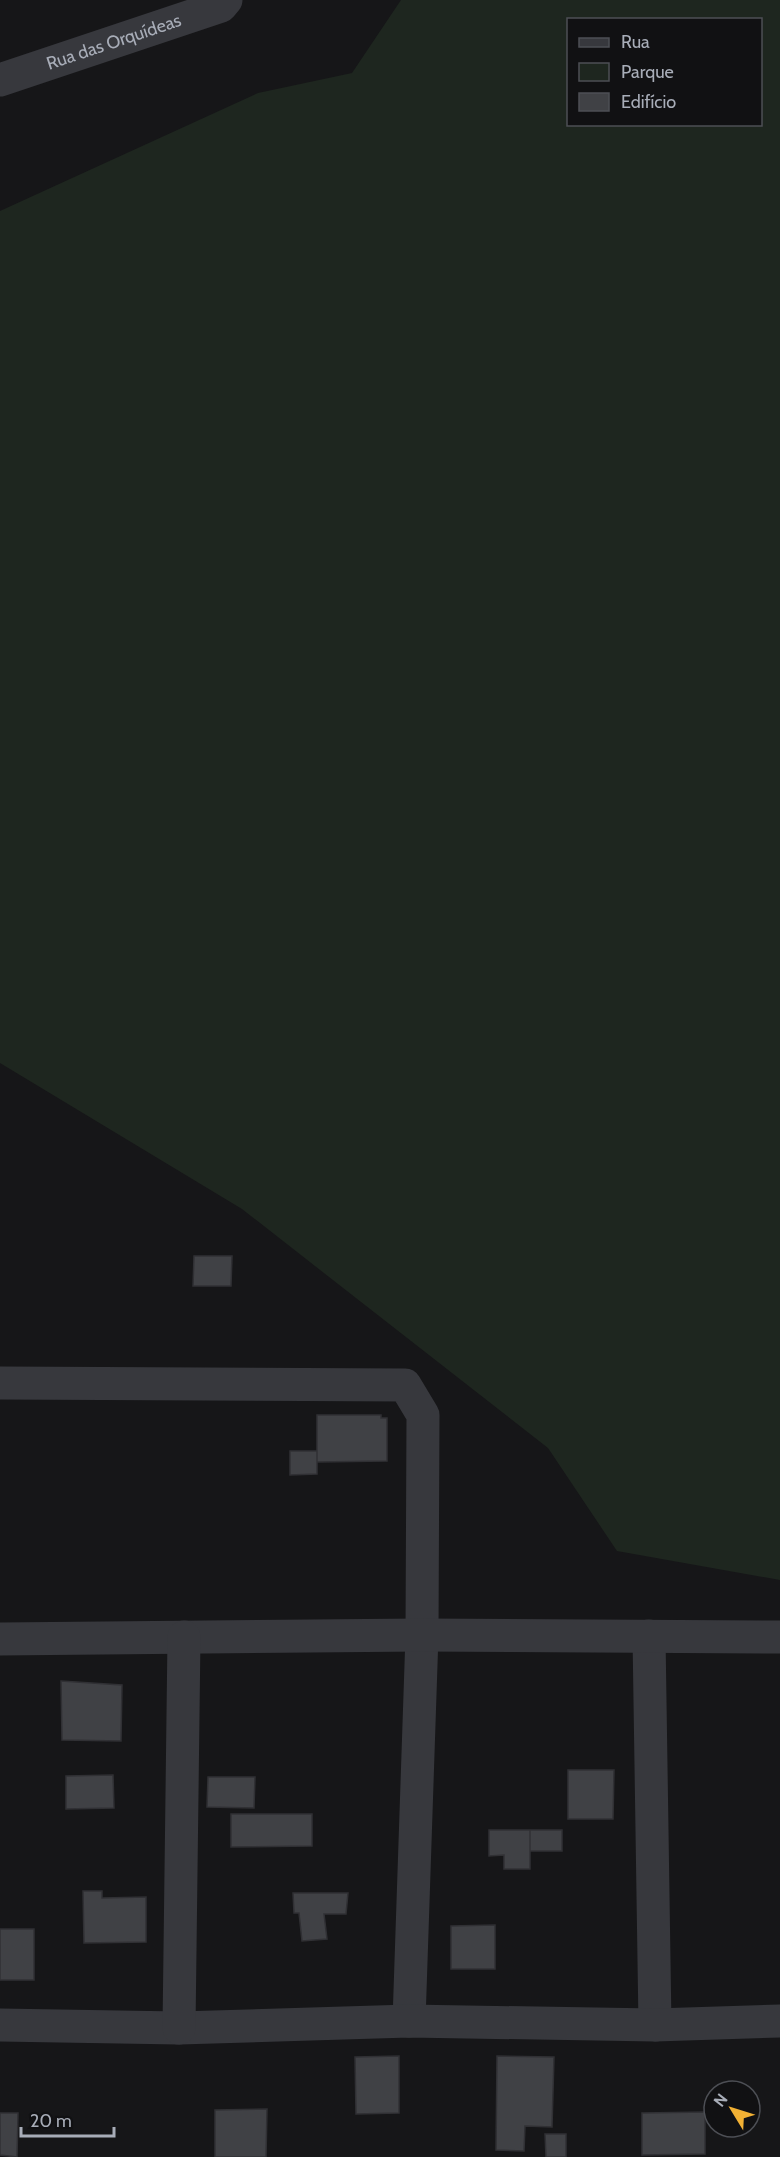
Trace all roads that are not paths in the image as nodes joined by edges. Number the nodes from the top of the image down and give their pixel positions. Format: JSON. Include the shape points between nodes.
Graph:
{"nodes":[{"id":1,"x":226,"y":0,"type":"edge"},
{"id":2,"x":0,"y":80,"type":"edge"},
{"id":3,"x":0,"y":1383,"type":"edge"},
{"id":4,"x":422,"y":1635,"type":"junction"},
{"id":5,"x":649,"y":1636,"type":"junction"},
{"id":6,"x":184,"y":1637,"type":"junction"},
{"id":7,"x":780,"y":1637,"type":"edge"},
{"id":8,"x":0,"y":1639,"type":"edge"},
{"id":9,"x":409,"y":2020,"type":"junction"},
{"id":10,"x":780,"y":2021,"type":"edge"},
{"id":11,"x":0,"y":2025,"type":"edge"},
{"id":12,"x":656,"y":2025,"type":"junction"},
{"id":13,"x":178,"y":2028,"type":"junction"}],
"edges":[{"from":1,"to":2,"type":"street","name":"Rua das Orquídeas","via":[[221,6]]},
{"from":3,"to":4,"type":"street","via":[[405,1385],[423,1415]]},
{"from":4,"to":5,"type":"street"},
{"from":4,"to":6,"type":"street"},
{"from":4,"to":9,"type":"street"},
{"from":5,"to":7,"type":"street"},
{"from":5,"to":12,"type":"street"},
{"from":6,"to":8,"type":"street"},
{"from":6,"to":13,"type":"street"},
{"from":9,"to":12,"type":"street"},
{"from":9,"to":13,"type":"street"},
{"from":10,"to":12,"type":"street"},
{"from":11,"to":13,"type":"street"}]}
